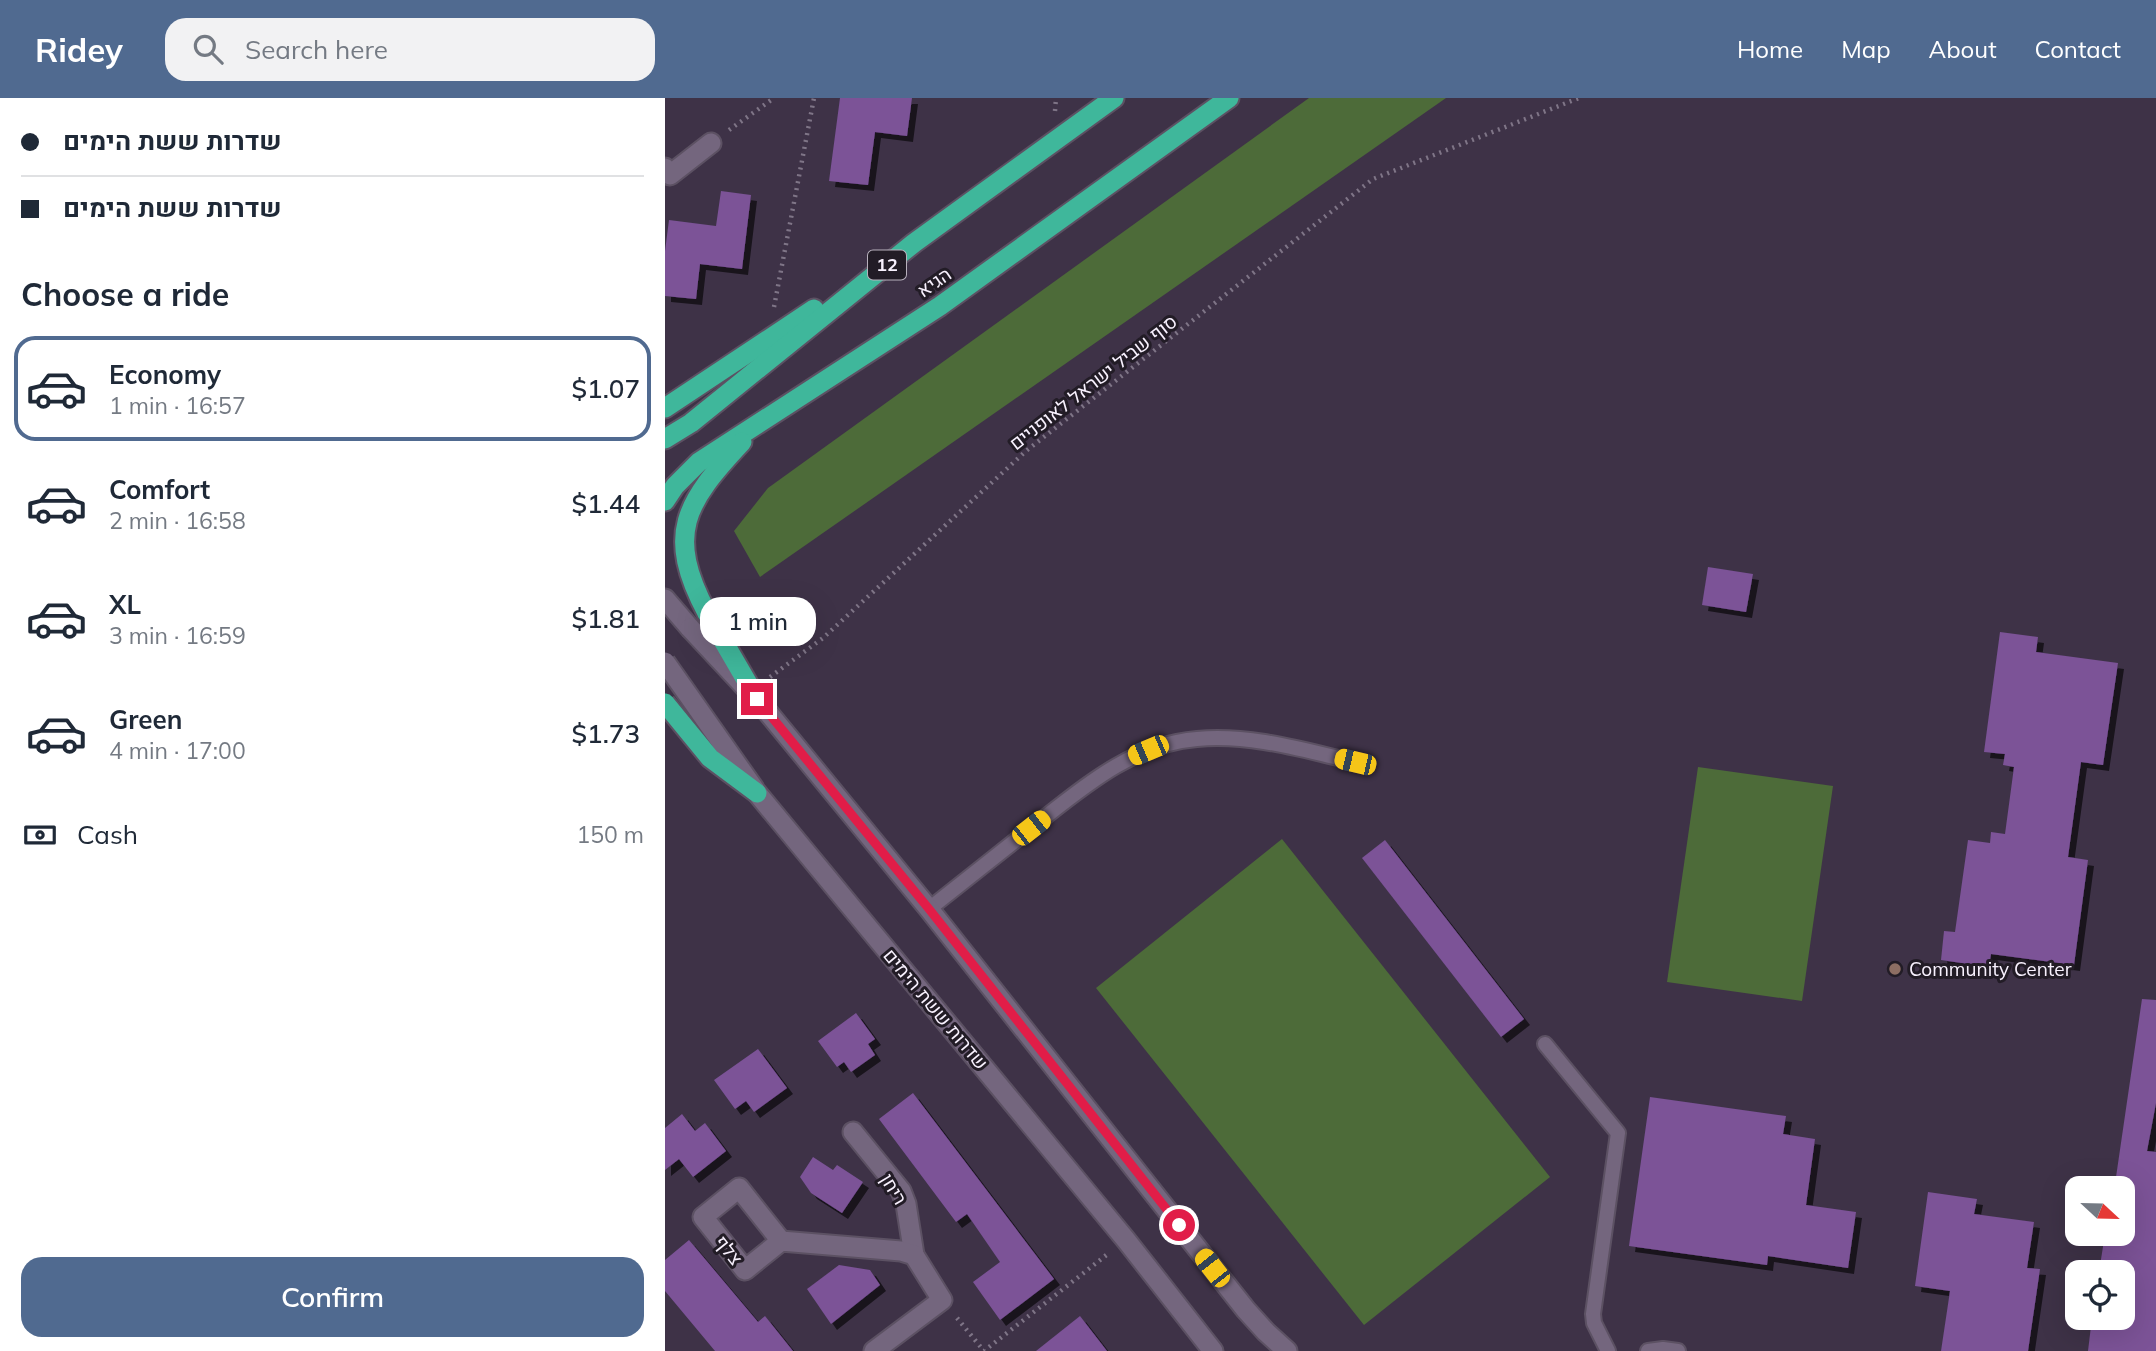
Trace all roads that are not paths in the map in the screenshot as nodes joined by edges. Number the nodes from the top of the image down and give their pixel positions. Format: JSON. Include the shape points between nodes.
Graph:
{"nodes":[{"id":1,"x":1114,"y":98,"type":"edge"},
{"id":2,"x":1229,"y":98,"type":"edge"},
{"id":3,"x":711,"y":143,"type":"road end"},
{"id":4,"x":665,"y":168,"type":"edge"},
{"id":5,"x":914,"y":243,"type":"junction"},
{"id":6,"x":841,"y":369,"type":"junction"},
{"id":7,"x":665,"y":408,"type":"edge"},
{"id":8,"x":665,"y":439,"type":"edge"},
{"id":9,"x":665,"y":501,"type":"edge"},
{"id":10,"x":665,"y":599,"type":"edge"},
{"id":11,"x":665,"y":662,"type":"edge"},
{"id":12,"x":757,"y":699,"type":"junction"},
{"id":13,"x":665,"y":703,"type":"edge"},
{"id":14,"x":1355,"y":762,"type":"dead end"},
{"id":15,"x":757,"y":793,"type":"junction"},
{"id":16,"x":929,"y":909,"type":"junction"},
{"id":17,"x":1545,"y":1044,"type":"dead end"},
{"id":18,"x":853,"y":1132,"type":"dead end"},
{"id":19,"x":781,"y":1241,"type":"dead end"},
{"id":20,"x":914,"y":1255,"type":"junction"},
{"id":21,"x":874,"y":1351,"type":"edge"},
{"id":22,"x":1213,"y":1351,"type":"edge"},
{"id":23,"x":1287,"y":1351,"type":"edge"},
{"id":24,"x":1608,"y":1351,"type":"edge"},
{"id":25,"x":1648,"y":1351,"type":"edge"},
{"id":26,"x":1678,"y":1351,"type":"edge"}],
"edges":[{"from":1,"to":5,"type":"highway","number":"12"},
{"from":2,"to":6,"type":"highway","name":"הגיא","via":[[940,306]]},
{"from":3,"to":4,"type":"main road","via":[[670,175]]},
{"from":5,"to":7,"type":"highway"},
{"from":5,"to":8,"type":"highway","number":"12","via":[[691,423]]},
{"from":6,"to":9,"type":"highway","name":"הגיא","via":[[699,462]]},
{"from":6,"to":12,"type":"highway","bridge":true,"via":[[750,433],[714,471],[690,508],[682,531],[687,574]]},
{"from":10,"to":12,"type":"main road","bridge":true},
{"from":11,"to":15,"type":"main road","name":"שדרות ששת הימים","bridge":true},
{"from":12,"to":16,"type":"main road"},
{"from":13,"to":15,"type":"highway","bridge":true,"via":[[710,758]]},
{"from":14,"to":16,"type":"lane","via":[[1252,739],[1195,739],[1148,750],[1072,795]]},
{"from":15,"to":22,"type":"main road","name":"שדרות ששת הימים"},
{"from":16,"to":23,"type":"main road","via":[[1246,1310]]},
{"from":17,"to":24,"type":"lane","via":[[1618,1133],[1593,1314]]},
{"from":18,"to":20,"type":"main road","name":"ריחן","via":[[901,1191]]},
{"from":19,"to":20,"type":"main road"},
{"from":20,"to":21,"type":"main road","via":[[942,1300]]},
{"from":25,"to":26,"type":"lane"}]}
